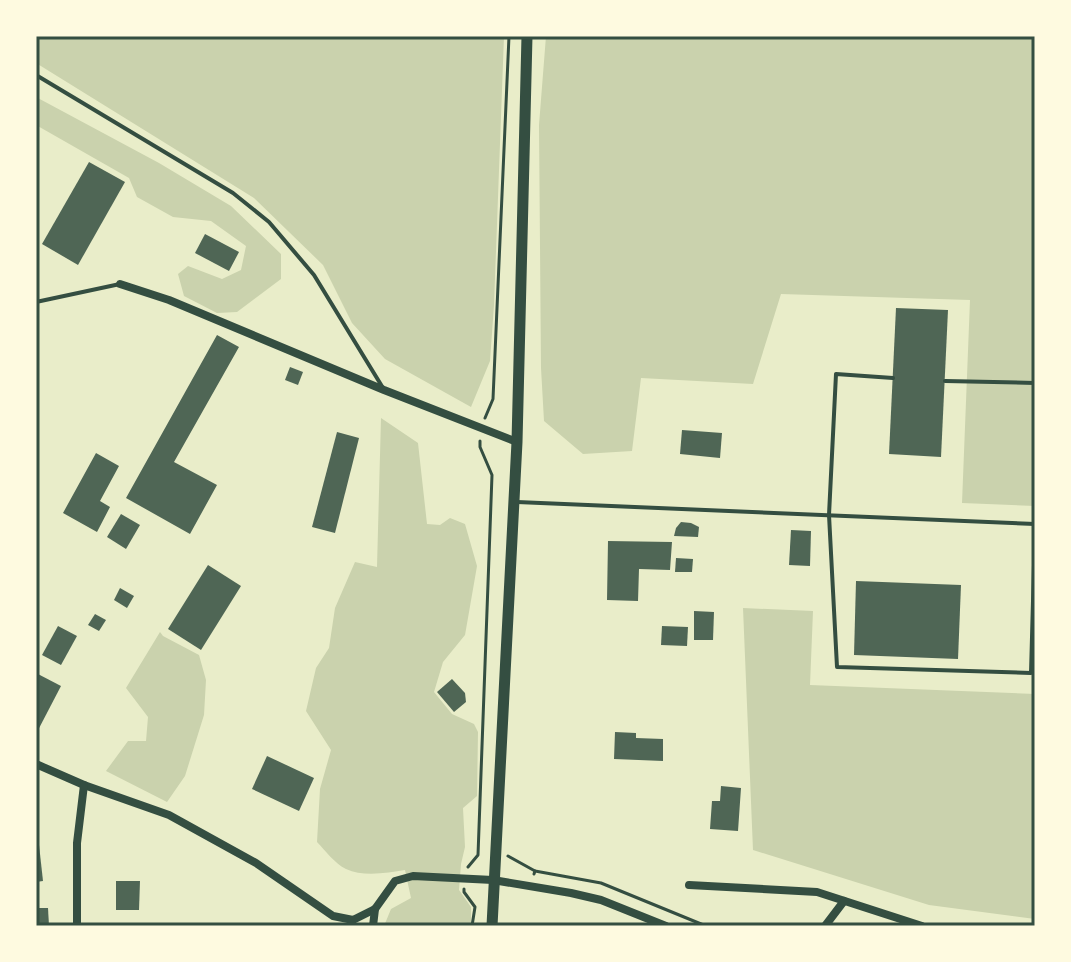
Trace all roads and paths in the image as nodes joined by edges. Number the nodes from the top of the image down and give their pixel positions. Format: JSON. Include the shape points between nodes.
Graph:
{"nodes":[{"id":1,"x":509,"y":36,"type":"edge"},
{"id":2,"x":527,"y":36,"type":"edge"},
{"id":3,"x":36,"y":75,"type":"edge"},
{"id":4,"x":120,"y":284,"type":"joint"},
{"id":5,"x":36,"y":302,"type":"edge"},
{"id":6,"x":893,"y":378,"type":"dead end"},
{"id":7,"x":945,"y":381,"type":"dead end"},
{"id":8,"x":1035,"y":383,"type":"edge"},
{"id":9,"x":384,"y":390,"type":"junction"},
{"id":10,"x":480,"y":428,"type":"junction"},
{"id":11,"x":517,"y":442,"type":"junction"},
{"id":12,"x":514,"y":502,"type":"junction"},
{"id":13,"x":829,"y":515,"type":"junction"},
{"id":14,"x":1035,"y":527,"type":"edge"},
{"id":15,"x":36,"y":764,"type":"edge"},
{"id":16,"x":84,"y":785,"type":"junction"},
{"id":17,"x":507,"y":857,"type":"dead end"},
{"id":18,"x":535,"y":871,"type":"dead end"},
{"id":19,"x":465,"y":879,"type":"junction"},
{"id":20,"x":493,"y":880,"type":"junction"},
{"id":21,"x":689,"y":885,"type":"dead end"},
{"id":22,"x":844,"y":901,"type":"junction"},
{"id":23,"x":375,"y":909,"type":"junction"},
{"id":24,"x":77,"y":926,"type":"edge"},
{"id":25,"x":373,"y":926,"type":"edge"},
{"id":26,"x":472,"y":926,"type":"edge"},
{"id":27,"x":492,"y":926,"type":"edge"},
{"id":28,"x":666,"y":926,"type":"edge"},
{"id":29,"x":825,"y":926,"type":"edge"},
{"id":30,"x":922,"y":926,"type":"edge"}],
"edges":[{"from":1,"to":10,"type":"path","via":[[493,399]]},
{"from":2,"to":11,"type":"main road"},
{"from":3,"to":9,"type":"lane","via":[[233,193],[269,222],[314,275]]},
{"from":4,"to":5,"type":"lane"},
{"from":4,"to":9,"type":"street"},
{"from":6,"to":13,"type":"lane","via":[[836,374]]},
{"from":7,"to":8,"type":"lane"},
{"from":9,"to":10,"type":"street"},
{"from":10,"to":11,"type":"street"},
{"from":10,"to":19,"type":"path","via":[[480,447],[492,475],[478,855]]},
{"from":11,"to":12,"type":"main road"},
{"from":12,"to":13,"type":"lane"},
{"from":12,"to":20,"type":"main road"},
{"from":13,"to":14,"type":"lane"},
{"from":13,"to":14,"type":"lane","via":[[837,667],[1031,673]]},
{"from":15,"to":16,"type":"street"},
{"from":16,"to":23,"type":"street","via":[[169,815],[256,863],[333,916],[353,920]]},
{"from":16,"to":24,"type":"street","via":[[77,843]]},
{"from":17,"to":18,"type":"path"},
{"from":19,"to":20,"type":"street"},
{"from":19,"to":23,"type":"street","via":[[413,876],[395,881]]},
{"from":19,"to":26,"type":"path","via":[[464,892],[475,907]]},
{"from":20,"to":27,"type":"main road"},
{"from":20,"to":28,"type":"street","via":[[601,900]]},
{"from":21,"to":22,"type":"street","via":[[817,892]]},
{"from":22,"to":29,"type":"street"},
{"from":22,"to":30,"type":"street"},
{"from":23,"to":25,"type":"street"}]}
